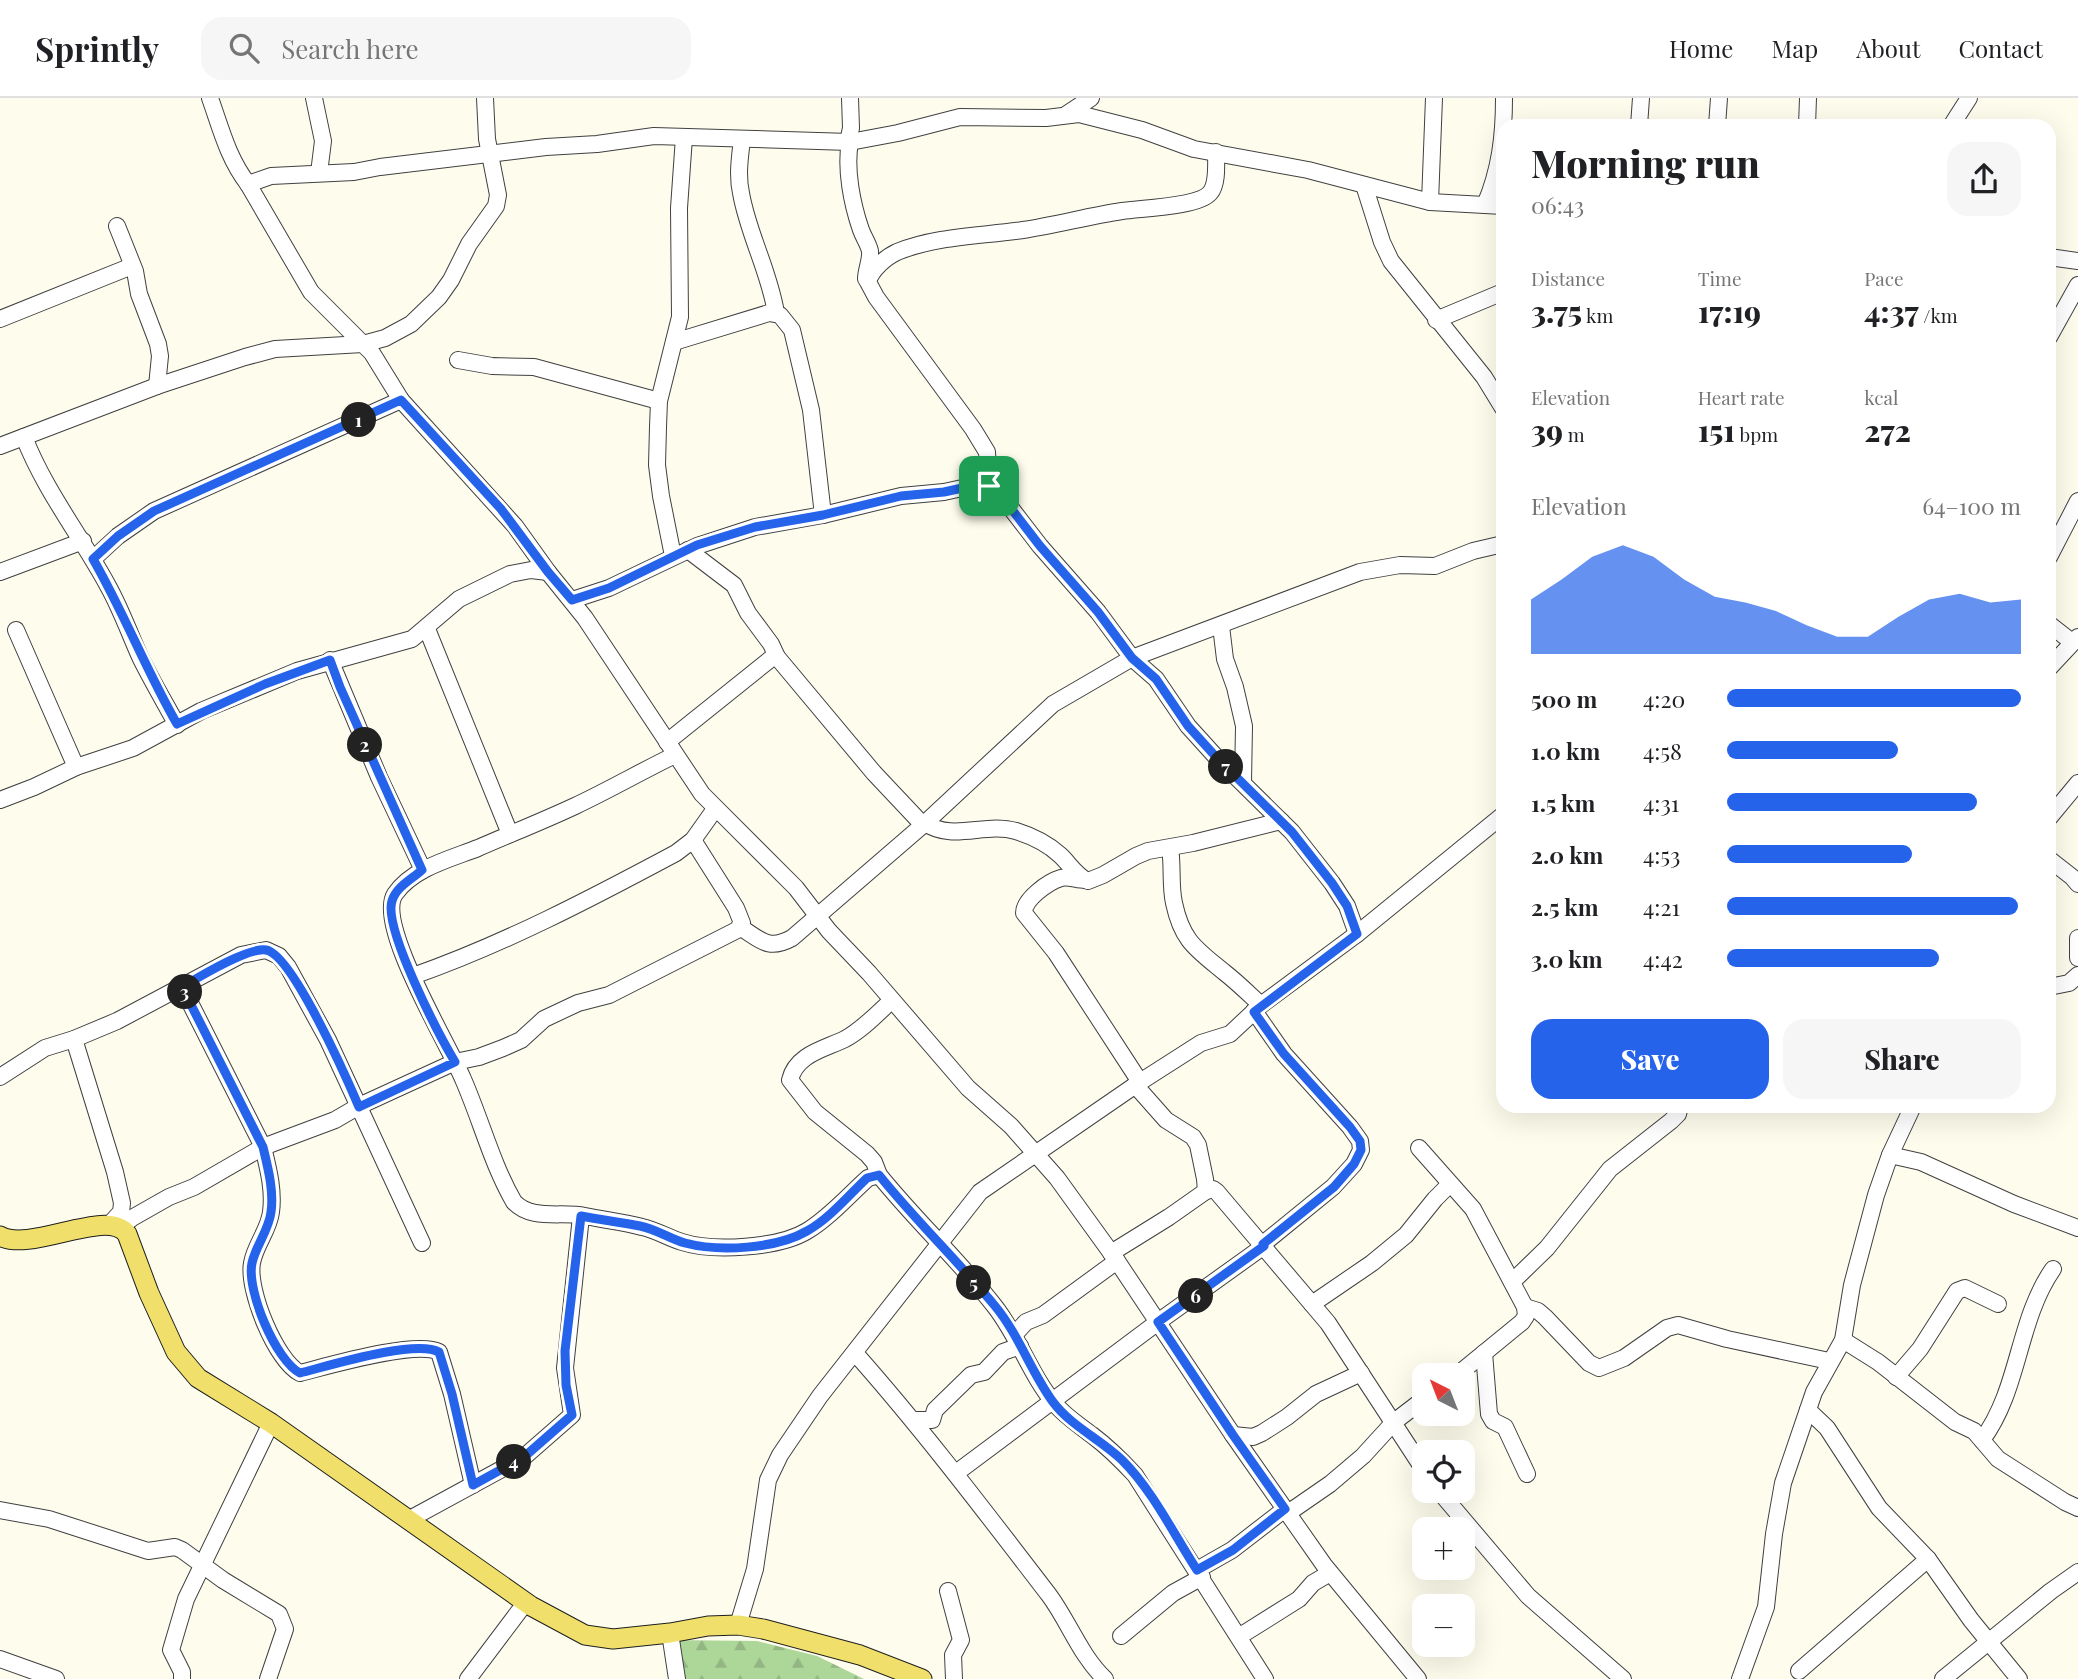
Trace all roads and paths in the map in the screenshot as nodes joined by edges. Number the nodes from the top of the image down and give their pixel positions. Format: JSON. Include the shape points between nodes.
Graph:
{"nodes":[{"id":1,"x":210,"y":98,"type":"edge"},
{"id":2,"x":314,"y":98,"type":"edge"},
{"id":3,"x":485,"y":98,"type":"edge"},
{"id":4,"x":850,"y":98,"type":"edge"},
{"id":5,"x":1091,"y":98,"type":"edge"},
{"id":6,"x":1434,"y":98,"type":"edge"},
{"id":7,"x":1504,"y":98,"type":"edge"},
{"id":8,"x":1642,"y":98,"type":"edge"},
{"id":9,"x":1719,"y":98,"type":"edge"},
{"id":10,"x":1808,"y":98,"type":"edge"},
{"id":11,"x":1969,"y":98,"type":"edge"},
{"id":12,"x":1068,"y":114,"type":"junction"},
{"id":13,"x":1503,"y":119,"type":"edge"},
{"id":14,"x":1640,"y":119,"type":"edge"},
{"id":15,"x":1718,"y":119,"type":"edge"},
{"id":16,"x":1807,"y":119,"type":"edge"},
{"id":17,"x":1956,"y":119,"type":"edge"},
{"id":18,"x":684,"y":137,"type":"junction"},
{"id":19,"x":741,"y":139,"type":"junction"},
{"id":20,"x":849,"y":142,"type":"junction"},
{"id":21,"x":1216,"y":152,"type":"junction"},
{"id":22,"x":490,"y":156,"type":"junction"},
{"id":23,"x":320,"y":173,"type":"junction"},
{"id":24,"x":1496,"y":176,"type":"edge"},
{"id":25,"x":248,"y":184,"type":"junction"},
{"id":26,"x":1364,"y":185,"type":"junction"},
{"id":27,"x":1430,"y":202,"type":"junction"},
{"id":28,"x":1485,"y":205,"type":"junction"},
{"id":29,"x":1496,"y":206,"type":"edge"},
{"id":30,"x":117,"y":226,"type":"dead end"},
{"id":31,"x":2056,"y":258,"type":"edge"},
{"id":32,"x":2078,"y":261,"type":"edge"},
{"id":33,"x":132,"y":266,"type":"junction"},
{"id":34,"x":868,"y":282,"type":"junction"},
{"id":35,"x":2078,"y":285,"type":"edge"},
{"id":36,"x":1496,"y":295,"type":"edge"},
{"id":37,"x":776,"y":313,"type":"junction"},
{"id":38,"x":0,"y":319,"type":"edge"},
{"id":39,"x":1436,"y":320,"type":"junction"},
{"id":40,"x":2056,"y":324,"type":"edge"},
{"id":41,"x":674,"y":342,"type":"junction"},
{"id":42,"x":363,"y":344,"type":"junction"},
{"id":43,"x":458,"y":360,"type":"dead end"},
{"id":44,"x":157,"y":386,"type":"junction"},
{"id":45,"x":1496,"y":397,"type":"edge"},
{"id":46,"x":401,"y":400,"type":"junction"},
{"id":47,"x":659,"y":401,"type":"junction"},
{"id":48,"x":24,"y":437,"type":"junction"},
{"id":49,"x":0,"y":446,"type":"edge"},
{"id":50,"x":989,"y":486,"type":"junction"},
{"id":51,"x":2078,"y":501,"type":"edge"},
{"id":52,"x":823,"y":515,"type":"junction"},
{"id":53,"x":83,"y":541,"type":"junction"},
{"id":54,"x":2056,"y":543,"type":"edge"},
{"id":55,"x":1496,"y":546,"type":"edge"},
{"id":56,"x":680,"y":553,"type":"junction"},
{"id":57,"x":93,"y":559,"type":"junction"},
{"id":58,"x":0,"y":572,"type":"edge"},
{"id":59,"x":548,"y":572,"type":"junction"},
{"id":60,"x":572,"y":600,"type":"junction"},
{"id":61,"x":1221,"y":626,"type":"junction"},
{"id":62,"x":2056,"y":628,"type":"edge"},
{"id":63,"x":427,"y":629,"type":"junction"},
{"id":64,"x":16,"y":630,"type":"dead end"},
{"id":65,"x":2075,"y":639,"type":"edge"},
{"id":66,"x":777,"y":657,"type":"junction"},
{"id":67,"x":1132,"y":658,"type":"junction"},
{"id":68,"x":330,"y":660,"type":"junction"},
{"id":69,"x":2056,"y":660,"type":"edge"},
{"id":70,"x":177,"y":724,"type":"junction"},
{"id":71,"x":671,"y":748,"type":"junction"},
{"id":72,"x":76,"y":766,"type":"junction"},
{"id":73,"x":1243,"y":782,"type":"junction"},
{"id":74,"x":2078,"y":783,"type":"edge"},
{"id":75,"x":0,"y":800,"type":"edge"},
{"id":76,"x":715,"y":809,"type":"junction"},
{"id":77,"x":2056,"y":810,"type":"edge"},
{"id":78,"x":1281,"y":821,"type":"junction"},
{"id":79,"x":1496,"y":821,"type":"edge"},
{"id":80,"x":924,"y":824,"type":"junction"},
{"id":81,"x":510,"y":834,"type":"junction"},
{"id":82,"x":693,"y":841,"type":"junction"},
{"id":83,"x":1170,"y":848,"type":"junction"},
{"id":84,"x":2056,"y":867,"type":"edge"},
{"id":85,"x":422,"y":870,"type":"junction"},
{"id":86,"x":1085,"y":880,"type":"junction"},
{"id":87,"x":2076,"y":880,"type":"edge"},
{"id":88,"x":818,"y":916,"type":"junction"},
{"id":89,"x":740,"y":927,"type":"junction"},
{"id":90,"x":1357,"y":934,"type":"junction"},
{"id":91,"x":2078,"y":938,"type":"edge"},
{"id":92,"x":2078,"y":958,"type":"edge"},
{"id":93,"x":2078,"y":975,"type":"edge"},
{"id":94,"x":412,"y":976,"type":"junction"},
{"id":95,"x":2056,"y":986,"type":"edge"},
{"id":96,"x":182,"y":987,"type":"junction"},
{"id":97,"x":892,"y":1000,"type":"junction"},
{"id":98,"x":1258,"y":1008,"type":"junction"},
{"id":99,"x":74,"y":1040,"type":"junction"},
{"id":100,"x":455,"y":1062,"type":"junction"},
{"id":101,"x":0,"y":1077,"type":"edge"},
{"id":102,"x":1138,"y":1083,"type":"junction"},
{"id":103,"x":359,"y":1107,"type":"junction"},
{"id":104,"x":1678,"y":1113,"type":"edge"},
{"id":105,"x":1910,"y":1113,"type":"edge"},
{"id":106,"x":263,"y":1147,"type":"junction"},
{"id":107,"x":1419,"y":1148,"type":"dead end"},
{"id":108,"x":1036,"y":1152,"type":"junction"},
{"id":109,"x":1890,"y":1154,"type":"junction"},
{"id":110,"x":879,"y":1175,"type":"junction"},
{"id":111,"x":1450,"y":1184,"type":"junction"},
{"id":112,"x":1206,"y":1191,"type":"junction"},
{"id":113,"x":581,"y":1216,"type":"junction"},
{"id":114,"x":956,"y":1222,"type":"junction"},
{"id":115,"x":114,"y":1226,"type":"junction"},
{"id":116,"x":2078,"y":1228,"type":"edge"},
{"id":117,"x":929,"y":1229,"type":"junction"},
{"id":118,"x":0,"y":1236,"type":"edge"},
{"id":119,"x":422,"y":1243,"type":"dead end"},
{"id":120,"x":939,"y":1243,"type":"junction"},
{"id":121,"x":1264,"y":1245,"type":"junction"},
{"id":122,"x":1114,"y":1257,"type":"junction"},
{"id":123,"x":2053,"y":1269,"type":"dead end"},
{"id":124,"x":1512,"y":1282,"type":"junction"},
{"id":125,"x":1312,"y":1304,"type":"junction"},
{"id":126,"x":1998,"y":1304,"type":"dead end"},
{"id":127,"x":1525,"y":1307,"type":"junction"},
{"id":128,"x":1158,"y":1322,"type":"junction"},
{"id":129,"x":1017,"y":1340,"type":"junction"},
{"id":130,"x":1843,"y":1340,"type":"junction"},
{"id":131,"x":855,"y":1353,"type":"junction"},
{"id":132,"x":1484,"y":1353,"type":"junction"},
{"id":133,"x":1829,"y":1361,"type":"junction"},
{"id":134,"x":1471,"y":1363,"type":"edge"},
{"id":135,"x":1361,"y":1373,"type":"junction"},
{"id":136,"x":1896,"y":1377,"type":"junction"},
{"id":137,"x":1053,"y":1402,"type":"junction"},
{"id":138,"x":1412,"y":1408,"type":"edge"},
{"id":139,"x":1808,"y":1410,"type":"junction"},
{"id":140,"x":915,"y":1420,"type":"junction"},
{"id":141,"x":1394,"y":1422,"type":"junction"},
{"id":142,"x":271,"y":1423,"type":"junction"},
{"id":143,"x":1233,"y":1435,"type":"junction"},
{"id":144,"x":1982,"y":1440,"type":"junction"},
{"id":145,"x":1412,"y":1451,"type":"edge"},
{"id":146,"x":956,"y":1473,"type":"junction"},
{"id":147,"x":1527,"y":1475,"type":"dead end"},
{"id":148,"x":473,"y":1485,"type":"junction"},
{"id":149,"x":1449,"y":1503,"type":"edge"},
{"id":150,"x":2078,"y":1508,"type":"edge"},
{"id":151,"x":0,"y":1510,"type":"edge"},
{"id":152,"x":1287,"y":1511,"type":"junction"},
{"id":153,"x":410,"y":1519,"type":"junction"},
{"id":154,"x":1928,"y":1559,"type":"junction"},
{"id":155,"x":202,"y":1563,"type":"junction"},
{"id":156,"x":2078,"y":1572,"type":"edge"},
{"id":157,"x":1330,"y":1573,"type":"junction"},
{"id":158,"x":1199,"y":1574,"type":"junction"},
{"id":159,"x":948,"y":1591,"type":"dead end"},
{"id":160,"x":526,"y":1602,"type":"junction"},
{"id":161,"x":738,"y":1625,"type":"junction"},
{"id":162,"x":670,"y":1633,"type":"junction"},
{"id":163,"x":1121,"y":1636,"type":"dead end"},
{"id":164,"x":1240,"y":1636,"type":"junction"},
{"id":165,"x":1988,"y":1642,"type":"junction"},
{"id":166,"x":0,"y":1659,"type":"edge"},
{"id":167,"x":1799,"y":1671,"type":"dead end"},
{"id":168,"x":1736,"y":1677,"type":"edge"},
{"id":169,"x":56,"y":1679,"type":"edge"},
{"id":170,"x":182,"y":1679,"type":"edge"},
{"id":171,"x":268,"y":1679,"type":"edge"},
{"id":172,"x":468,"y":1679,"type":"edge"},
{"id":173,"x":677,"y":1679,"type":"edge"},
{"id":174,"x":922,"y":1679,"type":"edge"},
{"id":175,"x":954,"y":1679,"type":"edge"},
{"id":176,"x":1105,"y":1679,"type":"edge"},
{"id":177,"x":1265,"y":1679,"type":"edge"},
{"id":178,"x":1418,"y":1679,"type":"edge"},
{"id":179,"x":1623,"y":1679,"type":"edge"},
{"id":180,"x":1943,"y":1679,"type":"edge"},
{"id":181,"x":2019,"y":1679,"type":"edge"}],
"edges":[{"from":1,"to":25,"type":"street","via":[[230,156]]},
{"from":2,"to":23,"type":"street","via":[[323,142]]},
{"from":3,"to":22,"type":"street"},
{"from":4,"to":20,"type":"street"},
{"from":5,"to":12,"type":"street"},
{"from":6,"to":27,"type":"street"},
{"from":7,"to":13,"type":"street"},
{"from":8,"to":14,"type":"street"},
{"from":9,"to":15,"type":"street"},
{"from":10,"to":16,"type":"street"},
{"from":11,"to":17,"type":"street"},
{"from":12,"to":20,"type":"street","via":[[960,117]]},
{"from":12,"to":21,"type":"street","via":[[1093,116]]},
{"from":18,"to":19,"type":"street"},
{"from":18,"to":22,"type":"street","via":[[634,138]]},
{"from":18,"to":41,"type":"street","via":[[680,317]]},
{"from":19,"to":20,"type":"street"},
{"from":19,"to":37,"type":"street","via":[[741,196]]},
{"from":20,"to":34,"type":"street","via":[[853,193],[869,250]]},
{"from":21,"to":26,"type":"street"},
{"from":21,"to":34,"type":"street","via":[[1213,188],[1201,199],[911,247],[886,259]]},
{"from":22,"to":23,"type":"street"},
{"from":22,"to":42,"type":"street","via":[[496,206],[451,280],[411,324]]},
{"from":23,"to":25,"type":"street","via":[[271,176]]},
{"from":24,"to":28,"type":"street"},
{"from":25,"to":42,"type":"street","via":[[311,292]]},
{"from":26,"to":27,"type":"street"},
{"from":26,"to":39,"type":"street","via":[[1385,251]]},
{"from":27,"to":28,"type":"street"},
{"from":28,"to":29,"type":"street"},
{"from":30,"to":33,"type":"street"},
{"from":31,"to":32,"type":"street"},
{"from":33,"to":38,"type":"street"},
{"from":33,"to":44,"type":"street","via":[[158,344]]},
{"from":34,"to":50,"type":"street","via":[[987,452]]},
{"from":35,"to":40,"type":"street"},
{"from":36,"to":39,"type":"street"},
{"from":37,"to":41,"type":"street"},
{"from":37,"to":52,"type":"street","via":[[792,330],[803,373]]},
{"from":39,"to":45,"type":"street","via":[[1458,342]]},
{"from":41,"to":47,"type":"street"},
{"from":42,"to":44,"type":"street","via":[[275,349]]},
{"from":42,"to":46,"type":"street"},
{"from":43,"to":47,"type":"street","via":[[534,367]]},
{"from":44,"to":48,"type":"street"},
{"from":46,"to":57,"type":"street","via":[[154,511]]},
{"from":46,"to":59,"type":"street","via":[[501,509]]},
{"from":47,"to":56,"type":"street","via":[[660,496]]},
{"from":48,"to":49,"type":"street"},
{"from":48,"to":53,"type":"street","via":[[55,500]]},
{"from":50,"to":52,"type":"street","via":[[901,496]]},
{"from":50,"to":67,"type":"street"},
{"from":51,"to":54,"type":"street"},
{"from":52,"to":56,"type":"street","via":[[755,527]]},
{"from":53,"to":57,"type":"street"},
{"from":53,"to":58,"type":"street"},
{"from":55,"to":61,"type":"street","via":[[1435,566],[1400,565],[1360,572]]},
{"from":56,"to":60,"type":"street","via":[[609,588]]},
{"from":56,"to":66,"type":"street","via":[[734,585]]},
{"from":57,"to":70,"type":"street"},
{"from":59,"to":60,"type":"street"},
{"from":59,"to":63,"type":"street","via":[[519,570],[476,589]]},
{"from":60,"to":71,"type":"street"},
{"from":61,"to":67,"type":"street"},
{"from":61,"to":73,"type":"street","via":[[1244,726]]},
{"from":62,"to":65,"type":"street"},
{"from":63,"to":68,"type":"street","via":[[388,647]]},
{"from":63,"to":81,"type":"street"},
{"from":64,"to":72,"type":"street"},
{"from":65,"to":69,"type":"street"},
{"from":66,"to":71,"type":"street"},
{"from":66,"to":80,"type":"street","via":[[874,773]]},
{"from":67,"to":73,"type":"street","via":[[1156,679],[1188,726]]},
{"from":67,"to":80,"type":"street","via":[[1053,704]]},
{"from":68,"to":70,"type":"street"},
{"from":68,"to":85,"type":"street"},
{"from":70,"to":72,"type":"street","via":[[133,748]]},
{"from":71,"to":76,"type":"street"},
{"from":71,"to":81,"type":"street","via":[[577,805]]},
{"from":72,"to":75,"type":"street"},
{"from":73,"to":78,"type":"street"},
{"from":74,"to":77,"type":"street"},
{"from":76,"to":82,"type":"street"},
{"from":76,"to":88,"type":"street","via":[[796,888]]},
{"from":78,"to":83,"type":"street"},
{"from":78,"to":90,"type":"street","via":[[1332,883]]},
{"from":79,"to":90,"type":"street"},
{"from":80,"to":86,"type":"street","via":[[949,832],[1005,828],[1018,832],[1058,853]]},
{"from":80,"to":88,"type":"street"},
{"from":81,"to":85,"type":"street"},
{"from":82,"to":89,"type":"street","via":[[736,908]]},
{"from":82,"to":94,"type":"street","via":[[522,933]]},
{"from":83,"to":86,"type":"street","via":[[1136,856],[1094,880]]},
{"from":83,"to":98,"type":"street","via":[[1173,902],[1181,929],[1198,953],[1233,979]]},
{"from":84,"to":87,"type":"street"},
{"from":85,"to":94,"type":"street","via":[[391,902],[390,916]]},
{"from":86,"to":102,"type":"street","via":[[1060,878],[1030,900],[1024,913],[1056,953]]},
{"from":88,"to":89,"type":"street","via":[[779,944],[764,942]]},
{"from":88,"to":97,"type":"street"},
{"from":89,"to":100,"type":"street","via":[[609,995],[544,1019],[521,1040]]},
{"from":90,"to":98,"type":"street"},
{"from":91,"to":92,"type":"street"},
{"from":93,"to":95,"type":"street"},
{"from":94,"to":100,"type":"street"},
{"from":96,"to":99,"type":"street"},
{"from":96,"to":103,"type":"street","via":[[241,955],[266,950],[279,956],[328,1040]]},
{"from":96,"to":106,"type":"street"},
{"from":97,"to":108,"type":"street","via":[[968,1088]]},
{"from":97,"to":110,"type":"street","via":[[846,1038],[807,1057],[790,1080],[815,1112],[867,1154]]},
{"from":98,"to":102,"type":"street","via":[[1230,1034],[1201,1043]]},
{"from":98,"to":121,"type":"street","via":[[1284,1054],[1350,1127],[1361,1150],[1334,1187]]},
{"from":99,"to":101,"type":"street","via":[[46,1048]]},
{"from":99,"to":115,"type":"street","via":[[115,1172],[121,1212]]},
{"from":100,"to":103,"type":"street"},
{"from":100,"to":113,"type":"street","via":[[514,1202],[530,1213]]},
{"from":102,"to":108,"type":"street"},
{"from":102,"to":112,"type":"street","via":[[1166,1120],[1193,1137]]},
{"from":103,"to":106,"type":"street"},
{"from":103,"to":119,"type":"street"},
{"from":104,"to":124,"type":"street","via":[[1610,1169],[1547,1248]]},
{"from":105,"to":109,"type":"street"},
{"from":106,"to":115,"type":"street"},
{"from":106,"to":148,"type":"street","via":[[271,1213],[251,1275],[259,1308],[285,1359],[300,1373],[392,1352],[439,1352]]},
{"from":107,"to":111,"type":"street"},
{"from":108,"to":114,"type":"street","via":[[986,1186]]},
{"from":108,"to":122,"type":"street"},
{"from":109,"to":116,"type":"street","via":[[1921,1162]]},
{"from":109,"to":130,"type":"street","via":[[1865,1234]]},
{"from":110,"to":113,"type":"street","via":[[867,1178],[809,1230],[749,1246],[709,1248],[641,1226]]},
{"from":110,"to":117,"type":"street"},
{"from":111,"to":124,"type":"street","via":[[1473,1209]]},
{"from":111,"to":125,"type":"street","via":[[1406,1235]]},
{"from":112,"to":121,"type":"street","via":[[1217,1192]]},
{"from":112,"to":122,"type":"street"},
{"from":113,"to":148,"type":"street","via":[[565,1351],[572,1415],[524,1457]]},
{"from":114,"to":117,"type":"street"},
{"from":114,"to":120,"type":"street"},
{"from":115,"to":118,"type":"main road","via":[[17,1241]]},
{"from":115,"to":142,"type":"main road","via":[[127,1234],[149,1293],[186,1367]]},
{"from":117,"to":120,"type":"street"},
{"from":120,"to":129,"type":"street","via":[[995,1307]]},
{"from":120,"to":131,"type":"street"},
{"from":121,"to":125,"type":"street"},
{"from":121,"to":128,"type":"street"},
{"from":122,"to":128,"type":"street"},
{"from":122,"to":129,"type":"street","via":[[1043,1315],[1026,1322]]},
{"from":123,"to":144,"type":"street","via":[[2033,1304],[2013,1378]]},
{"from":124,"to":127,"type":"street"},
{"from":125,"to":135,"type":"street"},
{"from":126,"to":136,"type":"street","via":[[1965,1289],[1957,1291]]},
{"from":127,"to":132,"type":"street","via":[[1522,1322]]},
{"from":127,"to":133,"type":"street","via":[[1538,1311],[1599,1368],[1678,1325]]},
{"from":128,"to":137,"type":"street"},
{"from":128,"to":143,"type":"street"},
{"from":129,"to":137,"type":"street"},
{"from":129,"to":140,"type":"street","via":[[984,1372],[971,1375],[935,1410],[932,1420]]},
{"from":130,"to":133,"type":"street"},
{"from":130,"to":136,"type":"street"},
{"from":131,"to":140,"type":"street"},
{"from":131,"to":161,"type":"street","via":[[820,1396],[768,1480],[755,1569]]},
{"from":132,"to":134,"type":"street"},
{"from":132,"to":147,"type":"street","via":[[1489,1414],[1505,1427]]},
{"from":133,"to":139,"type":"street"},
{"from":135,"to":141,"type":"street"},
{"from":135,"to":143,"type":"street","via":[[1316,1394],[1262,1433]]},
{"from":136,"to":144,"type":"street"},
{"from":137,"to":146,"type":"street"},
{"from":137,"to":158,"type":"street","via":[[1135,1475]]},
{"from":138,"to":141,"type":"street"},
{"from":139,"to":154,"type":"street","via":[[1827,1427],[1879,1508]]},
{"from":139,"to":168,"type":"street","via":[[1783,1483],[1766,1607]]},
{"from":140,"to":146,"type":"street"},
{"from":141,"to":145,"type":"street"},
{"from":141,"to":152,"type":"street","via":[[1330,1484]]},
{"from":142,"to":153,"type":"main road"},
{"from":142,"to":155,"type":"street"},
{"from":143,"to":152,"type":"street"},
{"from":144,"to":150,"type":"street","via":[[2010,1467]]},
{"from":146,"to":176,"type":"street","via":[[1060,1610],[1075,1642]]},
{"from":148,"to":153,"type":"street"},
{"from":149,"to":179,"type":"street","via":[[1528,1596]]},
{"from":151,"to":155,"type":"street","via":[[49,1519],[148,1551],[175,1547]]},
{"from":152,"to":157,"type":"street"},
{"from":152,"to":158,"type":"street"},
{"from":153,"to":160,"type":"main road"},
{"from":154,"to":165,"type":"street"},
{"from":154,"to":167,"type":"street"},
{"from":155,"to":170,"type":"street","via":[[171,1650]]},
{"from":155,"to":171,"type":"street","via":[[279,1614],[284,1622]]},
{"from":156,"to":165,"type":"street"},
{"from":157,"to":164,"type":"street","via":[[1299,1599]]},
{"from":157,"to":178,"type":"street"},
{"from":158,"to":163,"type":"street"},
{"from":158,"to":164,"type":"street"},
{"from":159,"to":175,"type":"street","via":[[961,1640],[953,1655]]},
{"from":160,"to":162,"type":"main road","via":[[585,1635],[613,1639]]},
{"from":160,"to":172,"type":"street"},
{"from":161,"to":162,"type":"main road"},
{"from":161,"to":174,"type":"main road","via":[[860,1655]]},
{"from":162,"to":173,"type":"street"},
{"from":164,"to":177,"type":"street"},
{"from":165,"to":180,"type":"street"},
{"from":165,"to":181,"type":"street"},
{"from":166,"to":169,"type":"street"}]}
